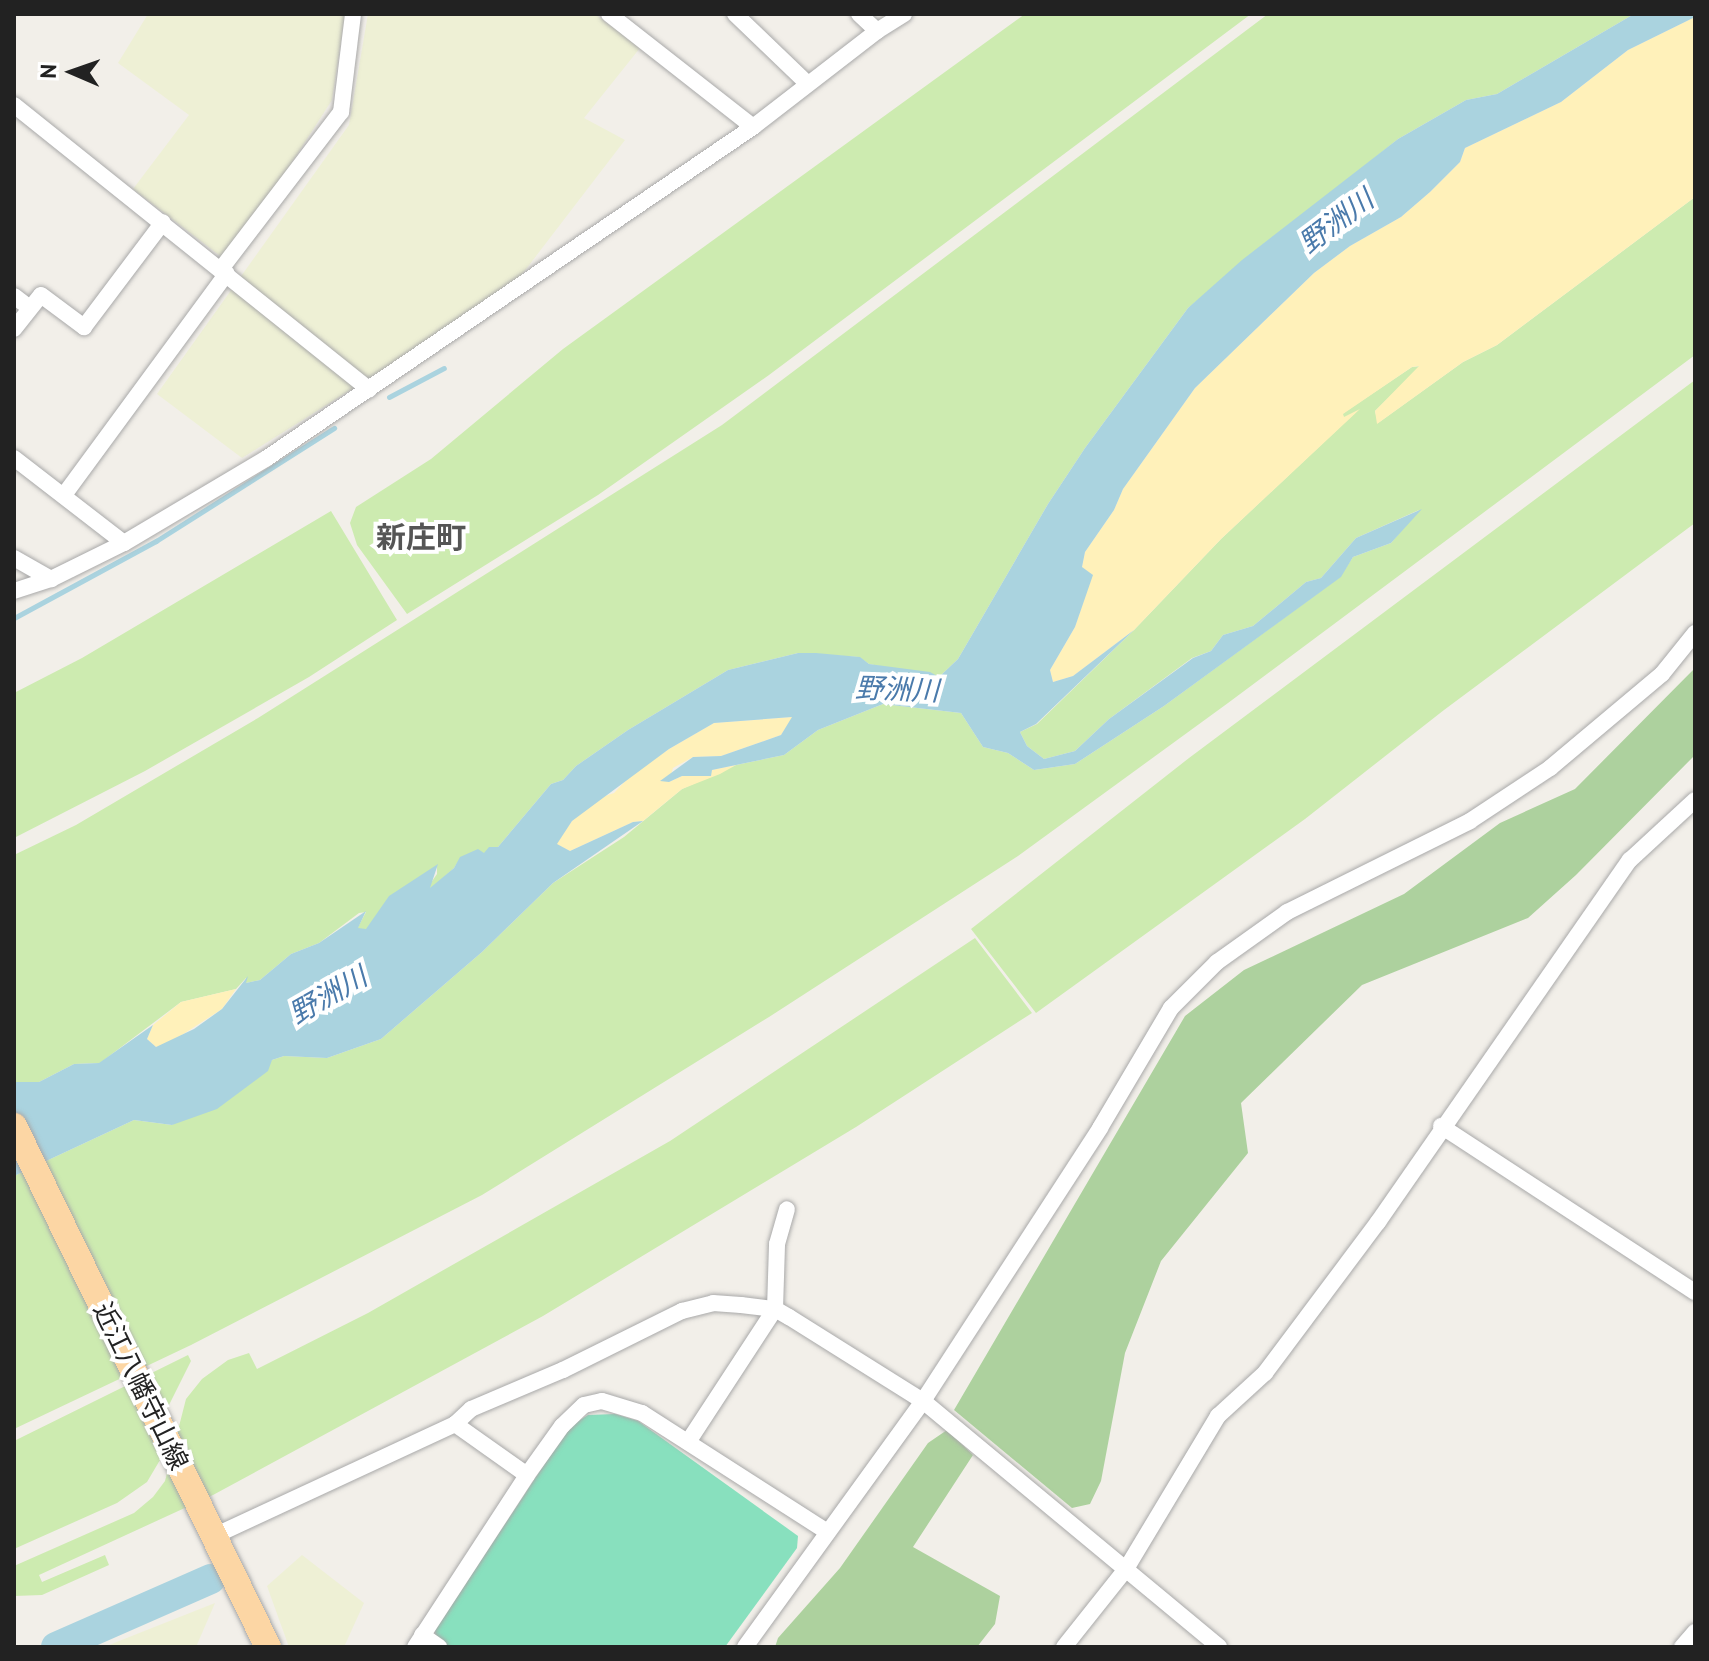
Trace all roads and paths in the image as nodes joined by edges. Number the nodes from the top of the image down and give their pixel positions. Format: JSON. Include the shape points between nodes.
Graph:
{"nodes":[{"id":1,"x":353,"y":14,"type":"edge"},
{"id":2,"x":609,"y":14,"type":"edge"},
{"id":3,"x":735,"y":14,"type":"edge"},
{"id":4,"x":859,"y":14,"type":"edge"},
{"id":5,"x":904,"y":14,"type":"edge"},
{"id":6,"x":877,"y":31,"type":"junction"},
{"id":7,"x":808,"y":84,"type":"junction"},
{"id":8,"x":14,"y":105,"type":"edge"},
{"id":9,"x":753,"y":127,"type":"junction"},
{"id":10,"x":163,"y":222,"type":"junction"},
{"id":11,"x":224,"y":271,"type":"junction"},
{"id":12,"x":14,"y":296,"type":"edge"},
{"id":13,"x":30,"y":308,"type":"junction"},
{"id":14,"x":14,"y":329,"type":"edge"},
{"id":15,"x":369,"y":389,"type":"junction"},
{"id":16,"x":14,"y":458,"type":"edge"},
{"id":17,"x":64,"y":495,"type":"junction"},
{"id":18,"x":124,"y":543,"type":"junction"},
{"id":19,"x":14,"y":558,"type":"edge"},
{"id":20,"x":51,"y":579,"type":"junction"},
{"id":21,"x":14,"y":591,"type":"edge"},
{"id":22,"x":1695,"y":633,"type":"edge"},
{"id":23,"x":1695,"y":800,"type":"edge"},
{"id":24,"x":14,"y":1126,"type":"edge"},
{"id":25,"x":1441,"y":1126,"type":"junction"},
{"id":26,"x":787,"y":1209,"type":"dead end"},
{"id":27,"x":1695,"y":1292,"type":"edge"},
{"id":28,"x":775,"y":1309,"type":"junction"},
{"id":29,"x":923,"y":1401,"type":"junction"},
{"id":30,"x":455,"y":1424,"type":"junction"},
{"id":31,"x":688,"y":1442,"type":"junction"},
{"id":32,"x":527,"y":1475,"type":"junction"},
{"id":33,"x":826,"y":1531,"type":"junction"},
{"id":34,"x":214,"y":1536,"type":"junction"},
{"id":35,"x":1126,"y":1569,"type":"junction"},
{"id":36,"x":1695,"y":1632,"type":"edge"},
{"id":37,"x":418,"y":1641,"type":"edge"},
{"id":38,"x":268,"y":1647,"type":"edge"},
{"id":39,"x":439,"y":1647,"type":"edge"},
{"id":40,"x":745,"y":1647,"type":"edge"},
{"id":41,"x":1064,"y":1647,"type":"edge"},
{"id":42,"x":1219,"y":1647,"type":"edge"},
{"id":43,"x":1682,"y":1647,"type":"edge"}],
"edges":[{"from":1,"to":11,"type":"street","via":[[341,112]]},
{"from":2,"to":9,"type":"street"},
{"from":3,"to":7,"type":"street"},
{"from":4,"to":6,"type":"street"},
{"from":5,"to":6,"type":"street"},
{"from":6,"to":7,"type":"street"},
{"from":7,"to":9,"type":"street"},
{"from":8,"to":10,"type":"street"},
{"from":9,"to":15,"type":"street"},
{"from":10,"to":11,"type":"street"},
{"from":10,"to":13,"type":"street","via":[[84,327],[41,295]]},
{"from":11,"to":15,"type":"street"},
{"from":11,"to":17,"type":"street"},
{"from":12,"to":13,"type":"street"},
{"from":13,"to":14,"type":"street"},
{"from":15,"to":18,"type":"street","via":[[267,458]]},
{"from":16,"to":17,"type":"street"},
{"from":17,"to":18,"type":"street"},
{"from":18,"to":20,"type":"street"},
{"from":19,"to":20,"type":"street"},
{"from":20,"to":21,"type":"street"},
{"from":22,"to":29,"type":"street","via":[[1662,674],[1550,768],[1470,821],[1287,912],[1217,962],[1171,1008]]},
{"from":23,"to":25,"type":"street","via":[[1630,860]]},
{"from":24,"to":34,"type":"main road","name":"近江八幡守山線"},
{"from":25,"to":27,"type":"street"},
{"from":25,"to":35,"type":"street","via":[[1378,1222],[1265,1373],[1218,1416]]},
{"from":26,"to":28,"type":"street","via":[[777,1244]]},
{"from":28,"to":29,"type":"street"},
{"from":28,"to":30,"type":"street","via":[[713,1303],[682,1311],[471,1409]]},
{"from":28,"to":31,"type":"street"},
{"from":29,"to":33,"type":"street"},
{"from":29,"to":35,"type":"street"},
{"from":30,"to":32,"type":"street"},
{"from":30,"to":34,"type":"street"},
{"from":31,"to":32,"type":"street","via":[[642,1413],[602,1401],[584,1405],[562,1426]]},
{"from":31,"to":33,"type":"street"},
{"from":32,"to":37,"type":"street"},
{"from":33,"to":40,"type":"street"},
{"from":34,"to":38,"type":"main road","name":"近江八幡守山線"},
{"from":35,"to":41,"type":"street"},
{"from":35,"to":42,"type":"street"},
{"from":36,"to":43,"type":"street"},
{"from":37,"to":39,"type":"street"}]}
